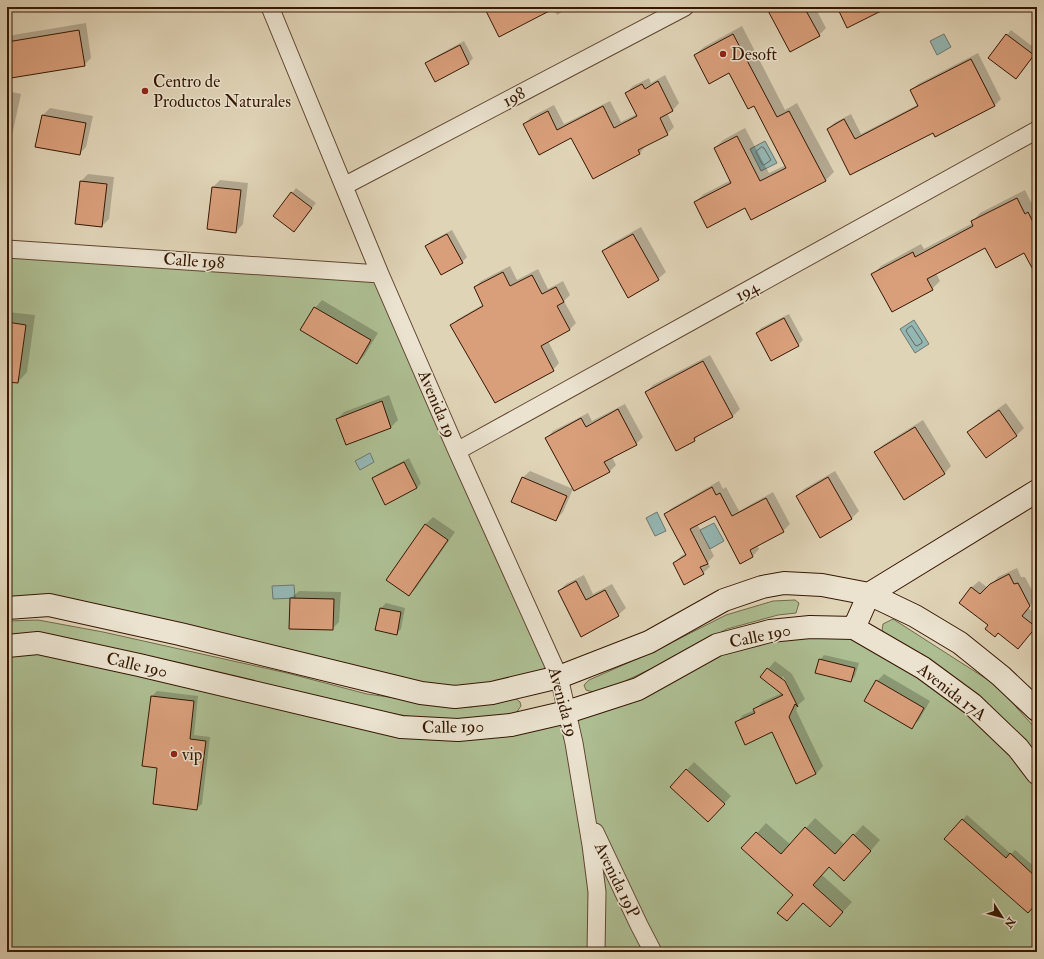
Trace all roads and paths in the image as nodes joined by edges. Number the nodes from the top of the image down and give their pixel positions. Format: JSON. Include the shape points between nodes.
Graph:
{"nodes":[{"id":1,"x":270,"y":7,"type":"edge"},
{"id":2,"x":685,"y":7,"type":"edge"},
{"id":3,"x":1037,"y":130,"type":"edge"},
{"id":4,"x":344,"y":186,"type":"junction"},
{"id":5,"x":7,"y":249,"type":"edge"},
{"id":6,"x":380,"y":274,"type":"junction"},
{"id":7,"x":457,"y":451,"type":"junction"},
{"id":8,"x":1037,"y":491,"type":"edge"},
{"id":9,"x":869,"y":594,"type":"junction"},
{"id":10,"x":7,"y":608,"type":"edge"},
{"id":11,"x":854,"y":628,"type":"junction"},
{"id":12,"x":7,"y":646,"type":"edge"},
{"id":13,"x":559,"y":677,"type":"junction"},
{"id":14,"x":1037,"y":710,"type":"edge"},
{"id":15,"x":567,"y":712,"type":"junction"},
{"id":16,"x":1037,"y":773,"type":"edge"},
{"id":17,"x":584,"y":806,"type":"junction"},
{"id":18,"x":596,"y":952,"type":"edge"},
{"id":19,"x":654,"y":952,"type":"edge"}],
"edges":[{"from":1,"to":4,"type":"street","name":"Avenida 19"},
{"from":2,"to":4,"type":"street","name":"198"},
{"from":3,"to":7,"type":"street","name":"194"},
{"from":4,"to":6,"type":"street","name":"Avenida 19"},
{"from":5,"to":6,"type":"street","name":"Calle 198"},
{"from":6,"to":7,"type":"street","name":"Avenida 19"},
{"from":7,"to":13,"type":"street","name":"Avenida 19"},
{"from":8,"to":9,"type":"main road"},
{"from":9,"to":11,"type":"main road"},
{"from":9,"to":13,"type":"main road","name":"Calle 190","via":[[822,585],[784,583],[762,587],[724,600],[649,642]]},
{"from":9,"to":14,"type":"main road","via":[[915,616],[960,644],[1001,676]]},
{"from":10,"to":13,"type":"main road","name":"Calle 190","via":[[49,605],[421,693],[455,697],[492,693]]},
{"from":11,"to":15,"type":"main road","name":"Calle 190","via":[[810,627],[770,631],[717,645],[638,689]]},
{"from":11,"to":16,"type":"main road","name":"Avenida 17A","via":[[923,668],[972,704],[1018,748]]},
{"from":12,"to":15,"type":"main road","name":"Calle 190","via":[[38,643],[401,728],[458,730],[511,725]]},
{"from":13,"to":15,"type":"street","name":"Avenida 19"},
{"from":15,"to":17,"type":"street","name":"Avenida 19"},
{"from":17,"to":18,"type":"street","via":[[597,892]]},
{"from":17,"to":19,"type":"street","name":"Avenida 19P","via":[[599,842]]}]}
